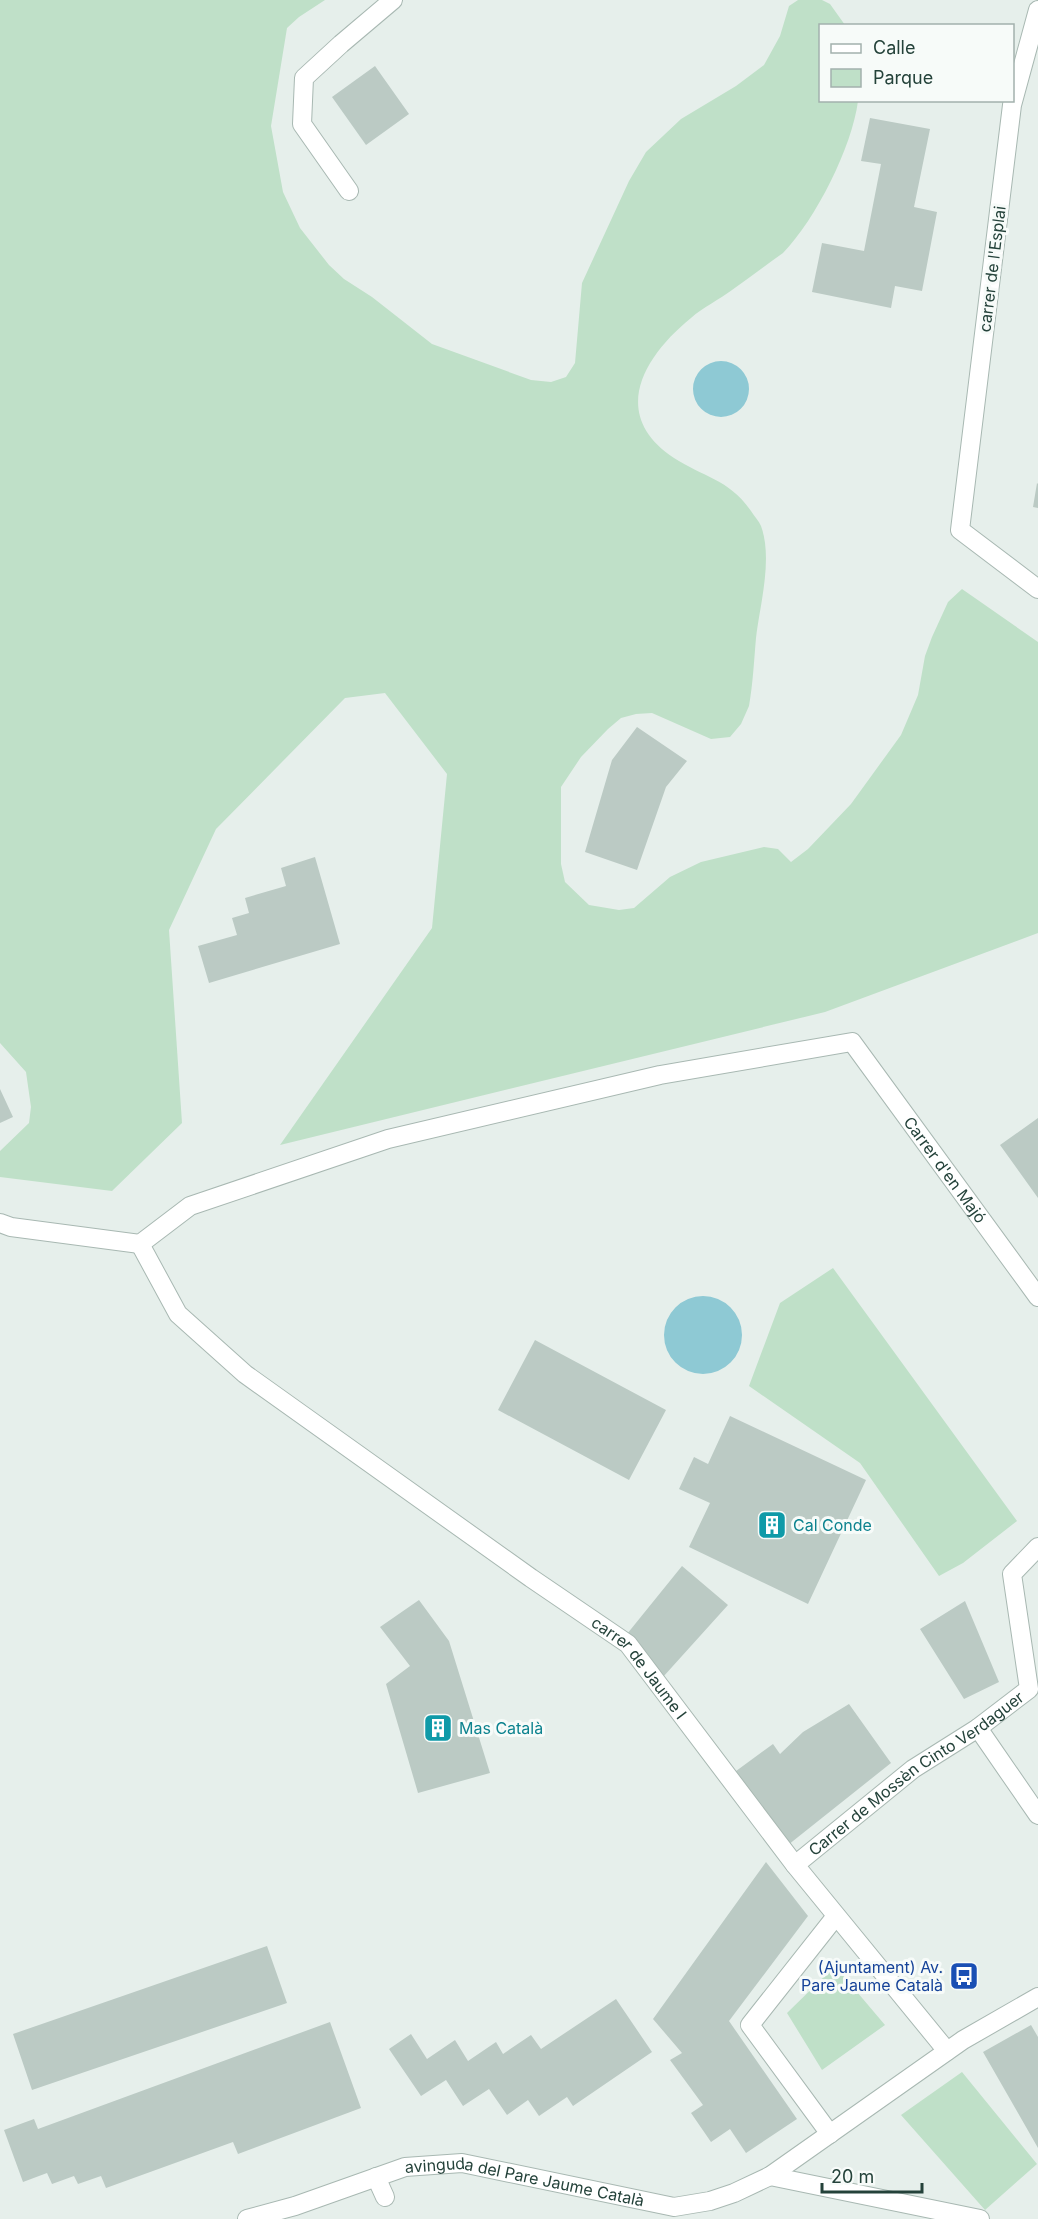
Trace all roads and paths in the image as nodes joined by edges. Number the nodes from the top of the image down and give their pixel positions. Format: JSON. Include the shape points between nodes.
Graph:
{"nodes":[{"id":1,"x":393,"y":0,"type":"edge"},
{"id":2,"x":1038,"y":10,"type":"edge"},
{"id":3,"x":1014,"y":98,"type":"edge"},
{"id":4,"x":1013,"y":102,"type":"edge"},
{"id":5,"x":349,"y":191,"type":"dead end"},
{"id":6,"x":1038,"y":588,"type":"edge"},
{"id":7,"x":0,"y":1223,"type":"edge"},
{"id":8,"x":140,"y":1244,"type":"junction"},
{"id":9,"x":1038,"y":1297,"type":"edge"},
{"id":10,"x":1038,"y":1547,"type":"edge"},
{"id":11,"x":978,"y":1728,"type":"junction"},
{"id":12,"x":1038,"y":1815,"type":"edge"},
{"id":13,"x":795,"y":1865,"type":"junction"},
{"id":14,"x":836,"y":1916,"type":"junction"},
{"id":15,"x":1038,"y":1996,"type":"edge"},
{"id":16,"x":947,"y":2051,"type":"junction"},
{"id":17,"x":830,"y":2134,"type":"junction"},
{"id":18,"x":770,"y":2176,"type":"junction"},
{"id":19,"x":376,"y":2177,"type":"junction"},
{"id":20,"x":385,"y":2197,"type":"dead end"},
{"id":21,"x":247,"y":2219,"type":"edge"},
{"id":22,"x":980,"y":2219,"type":"edge"}],
"edges":[{"from":1,"to":5,"type":"street","via":[[304,78],[302,124]]},
{"from":2,"to":3,"type":"street","name":"carrer de l'Esplai"},
{"from":4,"to":6,"type":"street","name":"carrer de l'Esplai","via":[[960,530]]},
{"from":7,"to":8,"type":"street"},
{"from":8,"to":9,"type":"street","name":"Carrer d'en Majó","via":[[190,1206],[388,1139],[660,1075],[852,1042]]},
{"from":8,"to":13,"type":"street","name":"carrer de Jaume I","via":[[178,1314],[245,1374],[628,1644]]},
{"from":10,"to":11,"type":"street","name":"Carrer de Mossèn Cinto Verdaguer","via":[[1012,1574],[1029,1689]]},
{"from":11,"to":12,"type":"street"},
{"from":11,"to":13,"type":"street","name":"Carrer de Mossèn Cinto Verdaguer","via":[[912,1768]]},
{"from":13,"to":14,"type":"street","name":"carrer de Jaume I"},
{"from":14,"to":16,"type":"street","name":"carrer de Jaume I"},
{"from":14,"to":17,"type":"street","via":[[750,2025]]},
{"from":15,"to":16,"type":"street","name":"avinguda del Pare Jaume Català"},
{"from":16,"to":17,"type":"street","name":"avinguda del Pare Jaume Català"},
{"from":17,"to":18,"type":"street","name":"avinguda del Pare Jaume Català"},
{"from":18,"to":19,"type":"street","name":"avinguda del Pare Jaume Català","via":[[710,2201],[674,2207],[462,2163],[405,2167]]},
{"from":18,"to":22,"type":"street"},
{"from":19,"to":20,"type":"street"},
{"from":19,"to":21,"type":"street","name":"avinguda del Pare Jaume Català"}]}
